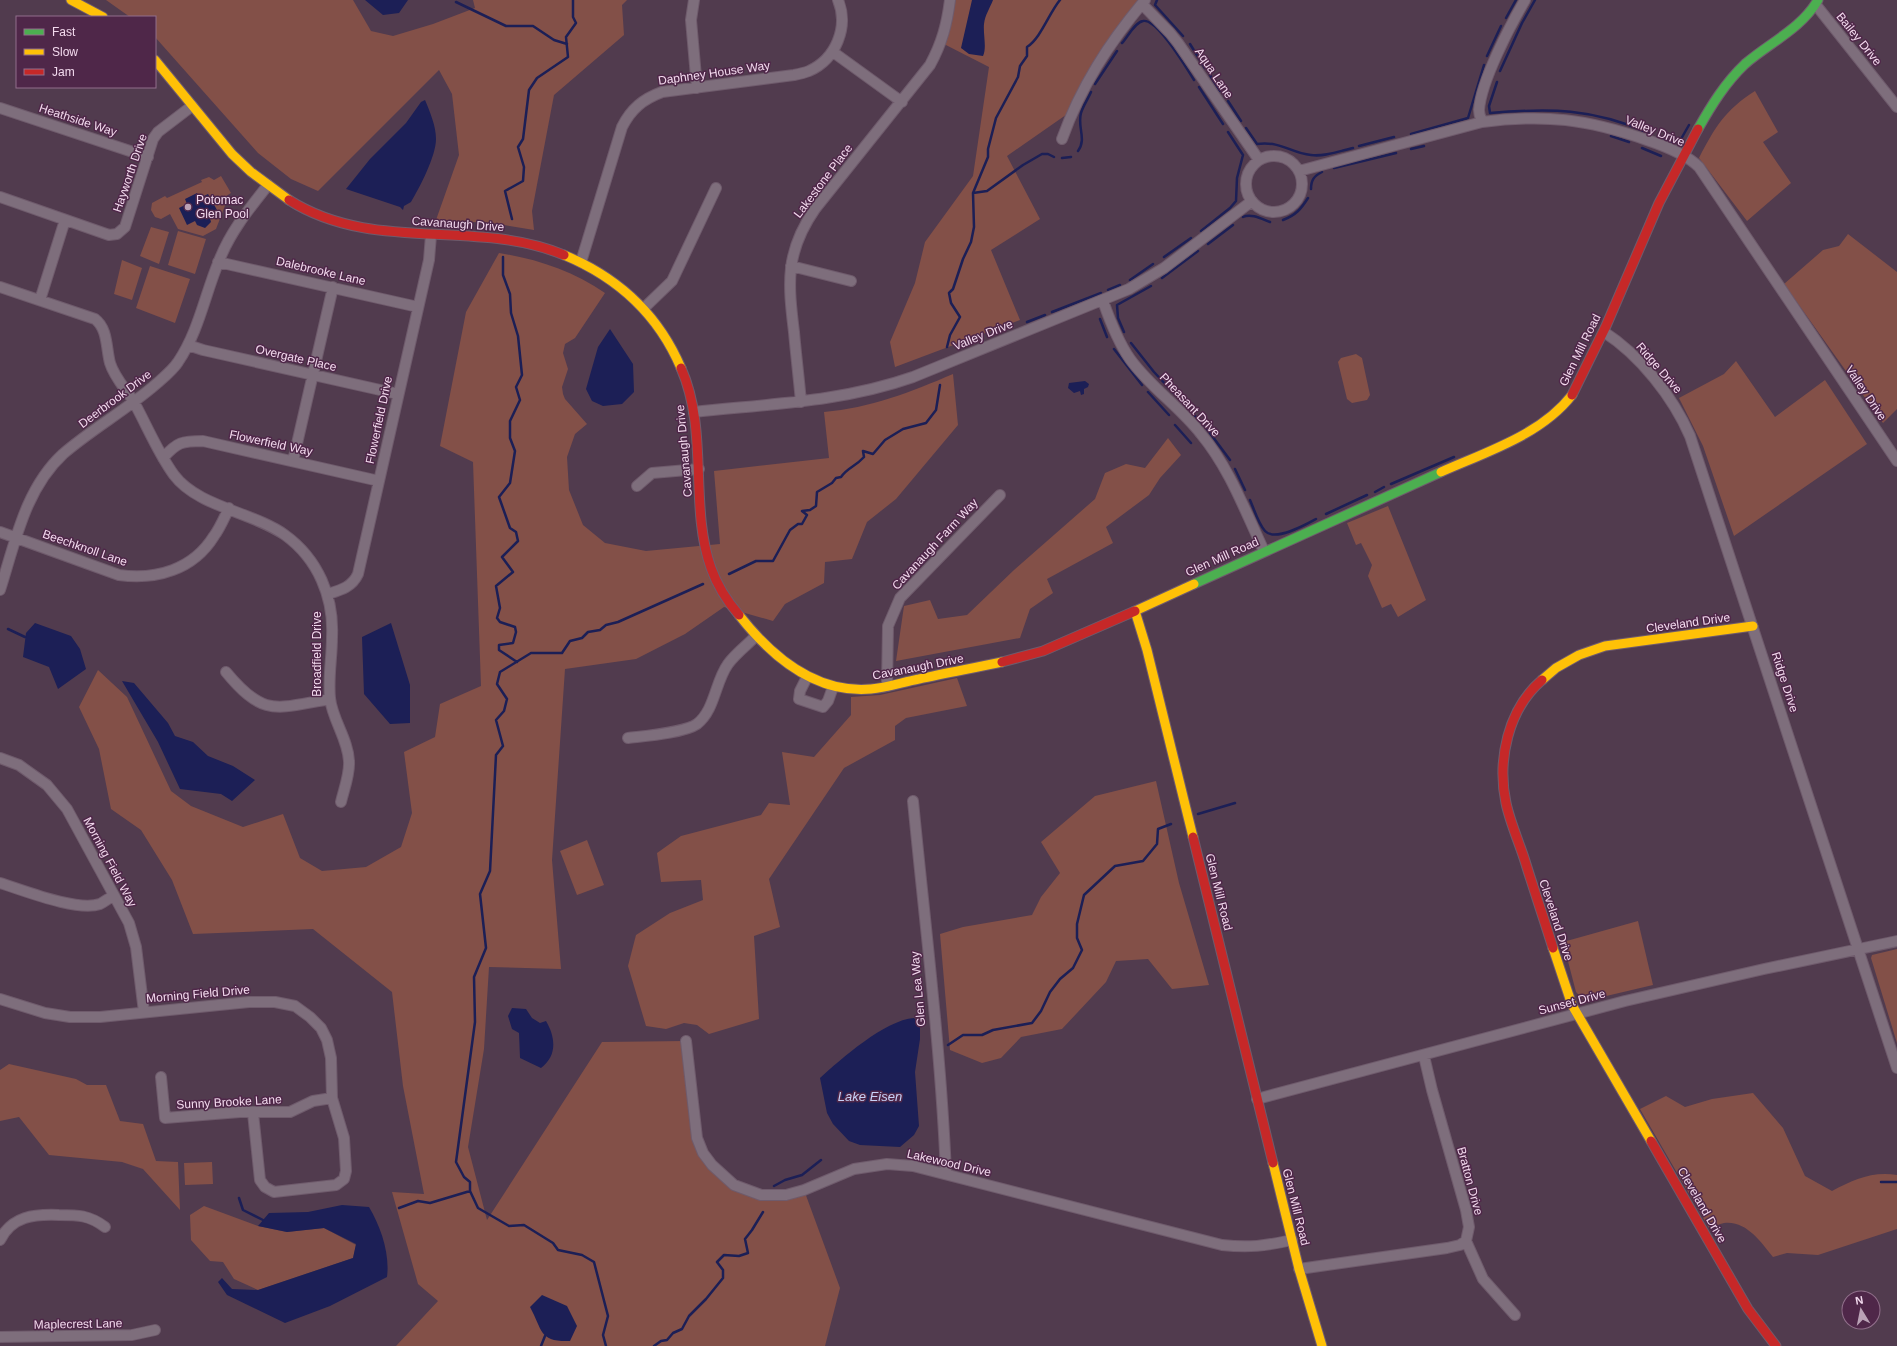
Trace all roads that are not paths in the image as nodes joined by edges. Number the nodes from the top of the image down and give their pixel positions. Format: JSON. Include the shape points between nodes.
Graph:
{"nodes":[{"id":1,"x":71,"y":0,"type":"edge"},
{"id":2,"x":694,"y":0,"type":"edge"},
{"id":3,"x":838,"y":0,"type":"edge"},
{"id":4,"x":950,"y":0,"type":"edge"},
{"id":5,"x":1525,"y":0,"type":"edge"},
{"id":6,"x":1143,"y":2,"type":"edge"},
{"id":7,"x":1817,"y":3,"type":"edge"},
{"id":8,"x":101,"y":16,"type":"edge"},
{"id":9,"x":833,"y":52,"type":"junction"},
{"id":10,"x":156,"y":61,"type":"edge"},
{"id":11,"x":696,"y":88,"type":"junction"},
{"id":12,"x":902,"y":102,"type":"junction"},
{"id":13,"x":192,"y":106,"type":"junction"},
{"id":14,"x":1897,"y":107,"type":"edge"},
{"id":15,"x":0,"y":108,"type":"edge"},
{"id":16,"x":1482,"y":122,"type":"junction"},
{"id":17,"x":1062,"y":139,"type":"dead end"},
{"id":18,"x":1682,"y":156,"type":"junction"},
{"id":19,"x":148,"y":157,"type":"junction"},
{"id":20,"x":1259,"y":160,"type":"junction"},
{"id":21,"x":1299,"y":171,"type":"junction"},
{"id":22,"x":268,"y":185,"type":"junction"},
{"id":23,"x":716,"y":188,"type":"dead end"},
{"id":24,"x":0,"y":197,"type":"edge"},
{"id":25,"x":1252,"y":202,"type":"junction"},
{"id":26,"x":65,"y":220,"type":"junction"},
{"id":27,"x":430,"y":235,"type":"junction"},
{"id":28,"x":218,"y":262,"type":"junction"},
{"id":29,"x":581,"y":262,"type":"junction"},
{"id":30,"x":791,"y":266,"type":"junction"},
{"id":31,"x":851,"y":281,"type":"dead end"},
{"id":32,"x":0,"y":287,"type":"edge"},
{"id":33,"x":333,"y":287,"type":"junction"},
{"id":34,"x":40,"y":300,"type":"junction"},
{"id":35,"x":1103,"y":301,"type":"junction"},
{"id":36,"x":418,"y":307,"type":"junction"},
{"id":37,"x":644,"y":308,"type":"junction"},
{"id":38,"x":1604,"y":332,"type":"junction"},
{"id":39,"x":188,"y":345,"type":"junction"},
{"id":40,"x":313,"y":375,"type":"junction"},
{"id":41,"x":398,"y":394,"type":"junction"},
{"id":42,"x":801,"y":402,"type":"junction"},
{"id":43,"x":134,"y":403,"type":"junction"},
{"id":44,"x":694,"y":412,"type":"junction"},
{"id":45,"x":163,"y":458,"type":"junction"},
{"id":46,"x":293,"y":460,"type":"junction"},
{"id":47,"x":1897,"y":461,"type":"edge"},
{"id":48,"x":699,"y":469,"type":"junction"},
{"id":49,"x":379,"y":481,"type":"junction"},
{"id":50,"x":637,"y":486,"type":"dead end"},
{"id":51,"x":1000,"y":495,"type":"dead end"},
{"id":52,"x":229,"y":508,"type":"junction"},
{"id":53,"x":0,"y":532,"type":"edge"},
{"id":54,"x":16,"y":538,"type":"junction"},
{"id":55,"x":1264,"y":552,"type":"junction"},
{"id":56,"x":0,"y":590,"type":"edge"},
{"id":57,"x":328,"y":594,"type":"junction"},
{"id":58,"x":1135,"y":610,"type":"junction"},
{"id":59,"x":1753,"y":626,"type":"junction"},
{"id":60,"x":756,"y":636,"type":"junction"},
{"id":61,"x":226,"y":672,"type":"dead end"},
{"id":62,"x":807,"y":677,"type":"junction"},
{"id":63,"x":887,"y":686,"type":"junction"},
{"id":64,"x":833,"y":687,"type":"junction"},
{"id":65,"x":330,"y":699,"type":"junction"},
{"id":66,"x":628,"y":738,"type":"dead end"},
{"id":67,"x":0,"y":758,"type":"edge"},
{"id":68,"x":913,"y":801,"type":"dead end"},
{"id":69,"x":341,"y":802,"type":"dead end"},
{"id":70,"x":0,"y":883,"type":"edge"},
{"id":71,"x":113,"y":896,"type":"junction"},
{"id":72,"x":1897,"y":941,"type":"edge"},
{"id":73,"x":1859,"y":950,"type":"junction"},
{"id":74,"x":0,"y":999,"type":"edge"},
{"id":75,"x":144,"y":1012,"type":"junction"},
{"id":76,"x":1577,"y":1014,"type":"junction"},
{"id":77,"x":686,"y":1041,"type":"dead end"},
{"id":78,"x":1424,"y":1056,"type":"junction"},
{"id":79,"x":1897,"y":1068,"type":"edge"},
{"id":80,"x":161,"y":1077,"type":"dead end"},
{"id":81,"x":332,"y":1098,"type":"junction"},
{"id":82,"x":1257,"y":1099,"type":"junction"},
{"id":83,"x":253,"y":1113,"type":"junction"},
{"id":84,"x":946,"y":1174,"type":"junction"},
{"id":85,"x":105,"y":1227,"type":"dead end"},
{"id":86,"x":0,"y":1240,"type":"edge"},
{"id":87,"x":1292,"y":1240,"type":"junction"},
{"id":88,"x":1466,"y":1241,"type":"junction"},
{"id":89,"x":1299,"y":1269,"type":"junction"},
{"id":90,"x":1516,"y":1315,"type":"dead end"},
{"id":91,"x":155,"y":1330,"type":"dead end"},
{"id":92,"x":0,"y":1337,"type":"edge"},
{"id":93,"x":1322,"y":1346,"type":"edge"},
{"id":94,"x":1776,"y":1346,"type":"edge"}],
"edges":[{"from":1,"to":8,"type":"street"},
{"from":2,"to":11,"type":"street","via":[[691,20]]},
{"from":3,"to":9,"type":"street","name":"Daphney House Way","via":[[842,24]]},
{"from":4,"to":12,"type":"street","name":"Lakestone Place","via":[[945,31],[939,48]]},
{"from":5,"to":16,"type":"street","via":[[1509,28],[1486,82],[1479,113]]},
{"from":6,"to":17,"type":"street","via":[[1095,67],[1073,110]]},
{"from":6,"to":20,"type":"street","name":"Aqua Lane","via":[[1170,33]]},
{"from":7,"to":14,"type":"street","name":"Bailey Drive"},
{"from":7,"to":18,"type":"street","name":"Glen Mill Road","via":[[1796,24],[1733,76],[1720,92]]},
{"from":9,"to":11,"type":"street","name":"Daphney House Way","via":[[809,71],[794,75]]},
{"from":9,"to":12,"type":"street"},
{"from":10,"to":13,"type":"street","name":"Cavanaugh Drive"},
{"from":11,"to":29,"type":"street","name":"Daphney House Way","via":[[662,92],[649,97],[627,116],[615,146]]},
{"from":12,"to":30,"type":"street","name":"Lakestone Place","via":[[809,218],[797,241]]},
{"from":13,"to":19,"type":"street","name":"Hayworth Drive","via":[[158,132],[153,139]]},
{"from":13,"to":22,"type":"street","name":"Cavanaugh Drive","via":[[245,168]]},
{"from":15,"to":19,"type":"street","name":"Heathside Way"},
{"from":16,"to":18,"type":"street","name":"Valley Drive","via":[[1545,117],[1576,121],[1639,137]]},
{"from":16,"to":21,"type":"street","name":"Valley Drive"},
{"from":18,"to":38,"type":"street","name":"Glen Mill Road"},
{"from":18,"to":47,"type":"street","name":"Valley Drive","via":[[1699,167]]},
{"from":19,"to":26,"type":"street","name":"Hayworth Drive","via":[[125,227],[117,234],[109,235]]},
{"from":20,"to":21,"type":"street","via":[[1277,156],[1286,159]]},
{"from":20,"to":25,"type":"street","via":[[1247,175],[1247,193]]},
{"from":21,"to":25,"type":"street","via":[[1302,189],[1293,205],[1276,212],[1259,208]]},
{"from":22,"to":27,"type":"street","name":"Cavanaugh Drive","via":[[294,203],[326,217],[367,229]]},
{"from":22,"to":28,"type":"street","name":"Deerbrook Drive","via":[[239,222]]},
{"from":23,"to":37,"type":"street","via":[[672,281]]},
{"from":24,"to":26,"type":"street","name":"Hayworth Drive"},
{"from":25,"to":35,"type":"street","name":"Valley Drive","via":[[1147,280]]},
{"from":26,"to":34,"type":"street"},
{"from":27,"to":29,"type":"street","name":"Cavanaugh Drive","via":[[482,236],[513,240],[548,249]]},
{"from":27,"to":36,"type":"street","name":"Flowerfield Drive","via":[[429,260]]},
{"from":28,"to":33,"type":"street","name":"Dalebrooke Lane"},
{"from":28,"to":39,"type":"street","name":"Deerbrook Drive"},
{"from":29,"to":37,"type":"street","name":"Cavanaugh Drive","via":[[618,285]]},
{"from":30,"to":31,"type":"street"},
{"from":30,"to":42,"type":"street","name":"Lakestone Place","via":[[789,289]]},
{"from":32,"to":34,"type":"street"},
{"from":33,"to":36,"type":"street","name":"Dalebrooke Lane"},
{"from":33,"to":40,"type":"street"},
{"from":34,"to":43,"type":"street","via":[[100,323],[115,376]]},
{"from":35,"to":42,"type":"street","name":"Valley Drive","via":[[894,384]]},
{"from":35,"to":55,"type":"street","name":"Pheasant Drive","via":[[1115,332],[1130,359],[1154,387],[1201,433],[1225,467]]},
{"from":36,"to":41,"type":"street","name":"Flowerfield Drive"},
{"from":37,"to":44,"type":"street","name":"Cavanaugh Drive","via":[[664,334],[678,361],[689,389]]},
{"from":38,"to":55,"type":"street","name":"Glen Mill Road","via":[[1575,389],[1562,407],[1543,423]]},
{"from":38,"to":59,"type":"street","name":"Ridge Drive","via":[[1614,338],[1642,366],[1666,392],[1678,410],[1697,454]]},
{"from":39,"to":40,"type":"street","name":"Overgate Place"},
{"from":39,"to":43,"type":"street","name":"Deerbrook Drive","via":[[178,363]]},
{"from":40,"to":41,"type":"street","name":"Overgate Place"},
{"from":40,"to":46,"type":"street"},
{"from":41,"to":49,"type":"street","name":"Flowerfield Drive"},
{"from":42,"to":44,"type":"street","name":"Valley Drive"},
{"from":43,"to":45,"type":"street","name":"Broadfield Drive"},
{"from":43,"to":54,"type":"street","name":"Deerbrook Drive","via":[[64,454],[49,469],[34,491]]},
{"from":44,"to":48,"type":"street","name":"Cavanaugh Drive"},
{"from":45,"to":46,"type":"street","name":"Flowerfield Way","via":[[174,446],[188,441],[204,441]]},
{"from":45,"to":52,"type":"street","name":"Broadfield Drive","via":[[175,477],[192,492]]},
{"from":46,"to":49,"type":"street","name":"Flowerfield Way"},
{"from":48,"to":50,"type":"street","via":[[652,473]]},
{"from":48,"to":60,"type":"street","name":"Cavanaugh Drive","via":[[702,518],[711,568],[722,592]]},
{"from":49,"to":57,"type":"street","name":"Flowerfield Drive","via":[[354,581],[341,590]]},
{"from":51,"to":63,"type":"street","name":"Cavanaugh Farm Way","via":[[900,598],[888,626]]},
{"from":52,"to":54,"type":"street","name":"Beechknoll Lane","via":[[214,537],[201,552],[176,570],[138,578],[119,575]]},
{"from":52,"to":57,"type":"street","name":"Broadfield Drive","via":[[286,536],[315,566]]},
{"from":53,"to":54,"type":"street","name":"Beechknoll Lane"},
{"from":54,"to":56,"type":"street","name":"Deerbrook Drive"},
{"from":55,"to":58,"type":"street","name":"Glen Mill Road"},
{"from":57,"to":65,"type":"street","name":"Broadfield Drive","via":[[332,637]]},
{"from":58,"to":63,"type":"street","name":"Cavanaugh Drive","via":[[1043,651]]},
{"from":58,"to":82,"type":"street","name":"Glen Mill Road"},
{"from":59,"to":73,"type":"street","name":"Ridge Drive"},
{"from":59,"to":76,"type":"street","name":"Cleveland Drive","via":[[1605,646],[1583,653],[1559,665],[1537,683],[1514,718],[1503,754],[1502,780],[1506,803]]},
{"from":60,"to":62,"type":"street","name":"Cavanaugh Drive","via":[[776,656]]},
{"from":60,"to":66,"type":"street","via":[[728,663],[718,682],[712,703],[696,725]]},
{"from":61,"to":65,"type":"street","via":[[240,689],[264,705],[288,706]]},
{"from":62,"to":64,"type":"street","name":"Cavanaugh Drive"},
{"from":62,"to":64,"type":"street","via":[[799,699],[823,707]]},
{"from":63,"to":64,"type":"street","name":"Cavanaugh Drive","via":[[858,689]]},
{"from":65,"to":69,"type":"street","name":"Broadfield Drive","via":[[349,761]]},
{"from":67,"to":71,"type":"street","name":"Morning Field Way","via":[[19,764],[47,785],[67,808]]},
{"from":68,"to":84,"type":"street","name":"Glen Lea Way"},
{"from":70,"to":71,"type":"street","via":[[52,900],[86,905],[100,904]]},
{"from":71,"to":75,"type":"street","name":"Morning Field Way","via":[[129,923],[136,947]]},
{"from":72,"to":73,"type":"street","name":"Sunset Drive"},
{"from":73,"to":76,"type":"street","name":"Sunset Drive","via":[[1695,984]]},
{"from":73,"to":79,"type":"street","name":"Ridge Drive"},
{"from":74,"to":75,"type":"street","name":"Morning Field Drive","via":[[45,1013],[70,1017],[100,1017]]},
{"from":75,"to":81,"type":"street","name":"Morning Field Drive","via":[[249,1002],[275,1002],[296,1006],[321,1028],[327,1040],[332,1058]]},
{"from":76,"to":78,"type":"street","name":"Sunset Drive"},
{"from":76,"to":94,"type":"street","name":"Cleveland Drive","via":[[1748,1309]]},
{"from":77,"to":84,"type":"street","name":"Lakewood Drive","via":[[696,1138],[712,1165],[734,1185],[761,1195],[786,1195],[854,1169],[887,1164],[913,1166]]},
{"from":78,"to":82,"type":"street","name":"Sunset Drive"},
{"from":78,"to":88,"type":"street","name":"Bratton Drive","via":[[1466,1210]]},
{"from":80,"to":83,"type":"street","name":"Sunny Brooke Lane","via":[[165,1118]]},
{"from":81,"to":83,"type":"street","name":"Sunny Brooke Lane","via":[[313,1101],[290,1112]]},
{"from":81,"to":83,"type":"street","name":"Morning Field Drive","via":[[344,1138],[346,1171],[344,1179],[336,1186],[274,1192],[265,1187],[260,1180]]},
{"from":82,"to":87,"type":"street","name":"Glen Mill Road"},
{"from":84,"to":87,"type":"street","name":"Lakewood Drive","via":[[1222,1245],[1246,1248]]},
{"from":85,"to":86,"type":"street","via":[[84,1216],[30,1215],[8,1228]]},
{"from":87,"to":89,"type":"street","name":"Glen Mill Road"},
{"from":88,"to":89,"type":"street","via":[[1447,1248]]},
{"from":88,"to":90,"type":"street","via":[[1483,1279]]},
{"from":89,"to":93,"type":"street","name":"Glen Mill Road"},
{"from":91,"to":92,"type":"street","name":"Maplecrest Lane","via":[[132,1335]]}]}
